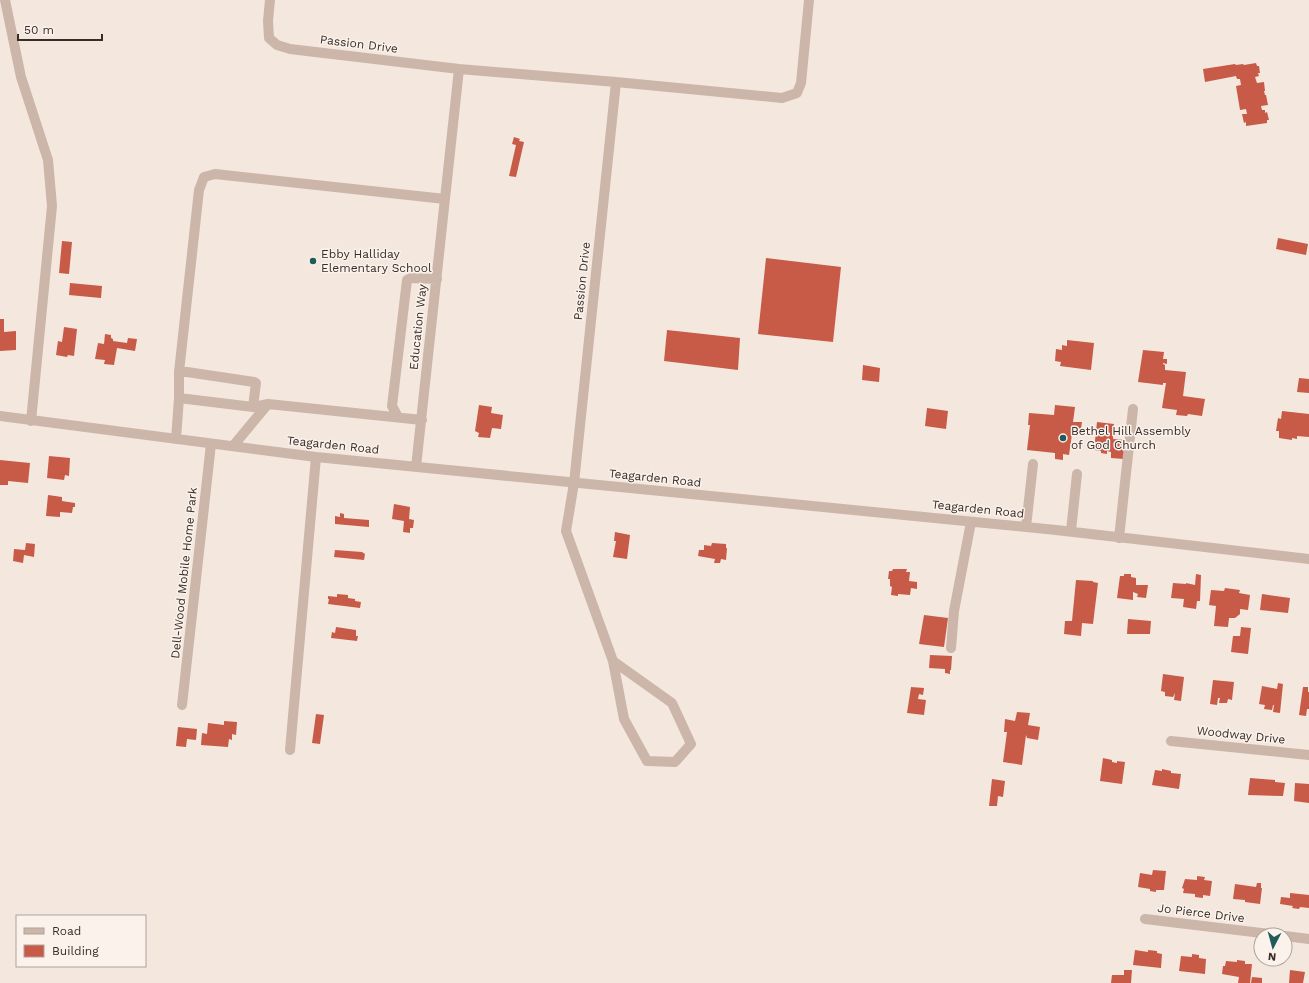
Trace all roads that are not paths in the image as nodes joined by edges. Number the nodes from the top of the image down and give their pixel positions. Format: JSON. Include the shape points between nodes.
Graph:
{"nodes":[{"id":1,"x":4,"y":0,"type":"edge"},
{"id":2,"x":270,"y":0,"type":"edge"},
{"id":3,"x":809,"y":0,"type":"edge"},
{"id":4,"x":459,"y":69,"type":"junction"},
{"id":5,"x":616,"y":82,"type":"junction"},
{"id":6,"x":445,"y":199,"type":"junction"},
{"id":7,"x":437,"y":279,"type":"junction"},
{"id":8,"x":178,"y":372,"type":"junction"},
{"id":9,"x":179,"y":398,"type":"junction"},
{"id":10,"x":268,"y":404,"type":"junction"},
{"id":11,"x":253,"y":407,"type":"junction"},
{"id":12,"x":1133,"y":409,"type":"dead end"},
{"id":13,"x":0,"y":416,"type":"edge"},
{"id":14,"x":398,"y":417,"type":"junction"},
{"id":15,"x":422,"y":420,"type":"junction"},
{"id":16,"x":32,"y":421,"type":"junction"},
{"id":17,"x":176,"y":439,"type":"junction"},
{"id":18,"x":212,"y":444,"type":"junction"},
{"id":19,"x":233,"y":446,"type":"junction"},
{"id":20,"x":316,"y":457,"type":"junction"},
{"id":21,"x":1033,"y":464,"type":"dead end"},
{"id":22,"x":416,"y":467,"type":"junction"},
{"id":23,"x":1077,"y":474,"type":"dead end"},
{"id":24,"x":574,"y":483,"type":"junction"},
{"id":25,"x":971,"y":522,"type":"junction"},
{"id":26,"x":1026,"y":527,"type":"junction"},
{"id":27,"x":1071,"y":531,"type":"junction"},
{"id":28,"x":1119,"y":538,"type":"junction"},
{"id":29,"x":1309,"y":559,"type":"edge"},
{"id":30,"x":951,"y":648,"type":"dead end"},
{"id":31,"x":613,"y":661,"type":"junction"},
{"id":32,"x":182,"y":705,"type":"dead end"},
{"id":33,"x":1171,"y":741,"type":"dead end"},
{"id":34,"x":290,"y":750,"type":"dead end"},
{"id":35,"x":1309,"y":754,"type":"edge"},
{"id":36,"x":1145,"y":919,"type":"dead end"},
{"id":37,"x":1253,"y":932,"type":"edge"},
{"id":38,"x":1293,"y":937,"type":"edge"},
{"id":39,"x":1309,"y":939,"type":"edge"}],
"edges":[{"from":1,"to":16,"type":"street","via":[[21,77],[48,160],[52,206]]},
{"from":2,"to":4,"type":"street","name":"Passion Drive","via":[[269,38],[277,45],[290,49]]},
{"from":3,"to":5,"type":"street","name":"Passion Drive","via":[[801,83],[797,93],[782,98]]},
{"from":4,"to":5,"type":"street","name":"Passion Drive"},
{"from":4,"to":6,"type":"street","name":"Education Way"},
{"from":5,"to":24,"type":"street","name":"Passion Drive"},
{"from":6,"to":7,"type":"street","name":"Education Way"},
{"from":6,"to":8,"type":"street","via":[[215,174],[204,177],[199,190]]},
{"from":7,"to":14,"type":"street","via":[[407,280],[392,406]]},
{"from":7,"to":15,"type":"street","name":"Education Way"},
{"from":8,"to":9,"type":"street"},
{"from":8,"to":11,"type":"street","via":[[254,382],[256,383]]},
{"from":9,"to":11,"type":"street"},
{"from":9,"to":17,"type":"street"},
{"from":10,"to":11,"type":"street"},
{"from":10,"to":14,"type":"street"},
{"from":10,"to":19,"type":"street"},
{"from":12,"to":28,"type":"street"},
{"from":13,"to":16,"type":"street","name":"Teagarden Road"},
{"from":14,"to":15,"type":"street"},
{"from":15,"to":22,"type":"street","name":"Education Way"},
{"from":16,"to":17,"type":"street","name":"Teagarden Road"},
{"from":17,"to":18,"type":"street","name":"Teagarden Road"},
{"from":18,"to":19,"type":"street","name":"Teagarden Road"},
{"from":18,"to":32,"type":"street","name":"Dell-Wood Mobile Home Park"},
{"from":19,"to":20,"type":"street","name":"Teagarden Road"},
{"from":20,"to":22,"type":"street","name":"Teagarden Road"},
{"from":20,"to":34,"type":"street"},
{"from":21,"to":26,"type":"street"},
{"from":22,"to":24,"type":"street","name":"Teagarden Road"},
{"from":23,"to":27,"type":"street"},
{"from":24,"to":25,"type":"street","name":"Teagarden Road"},
{"from":24,"to":31,"type":"street","name":"Passion Drive","via":[[566,531]]},
{"from":25,"to":26,"type":"street","name":"Teagarden Road"},
{"from":25,"to":30,"type":"street","via":[[954,611]]},
{"from":26,"to":27,"type":"street","name":"Teagarden Road"},
{"from":27,"to":28,"type":"street","name":"Teagarden Road"},
{"from":28,"to":29,"type":"street","name":"Teagarden Road"},
{"from":31,"to":31,"type":"street","name":"Passion Drive","via":[[624,719],[646,761],[675,762],[690,744],[672,703]]},
{"from":33,"to":35,"type":"street","name":"Woodway Drive"},
{"from":36,"to":37,"type":"street","name":"Jo Pierce Drive"},
{"from":38,"to":39,"type":"street"}]}
